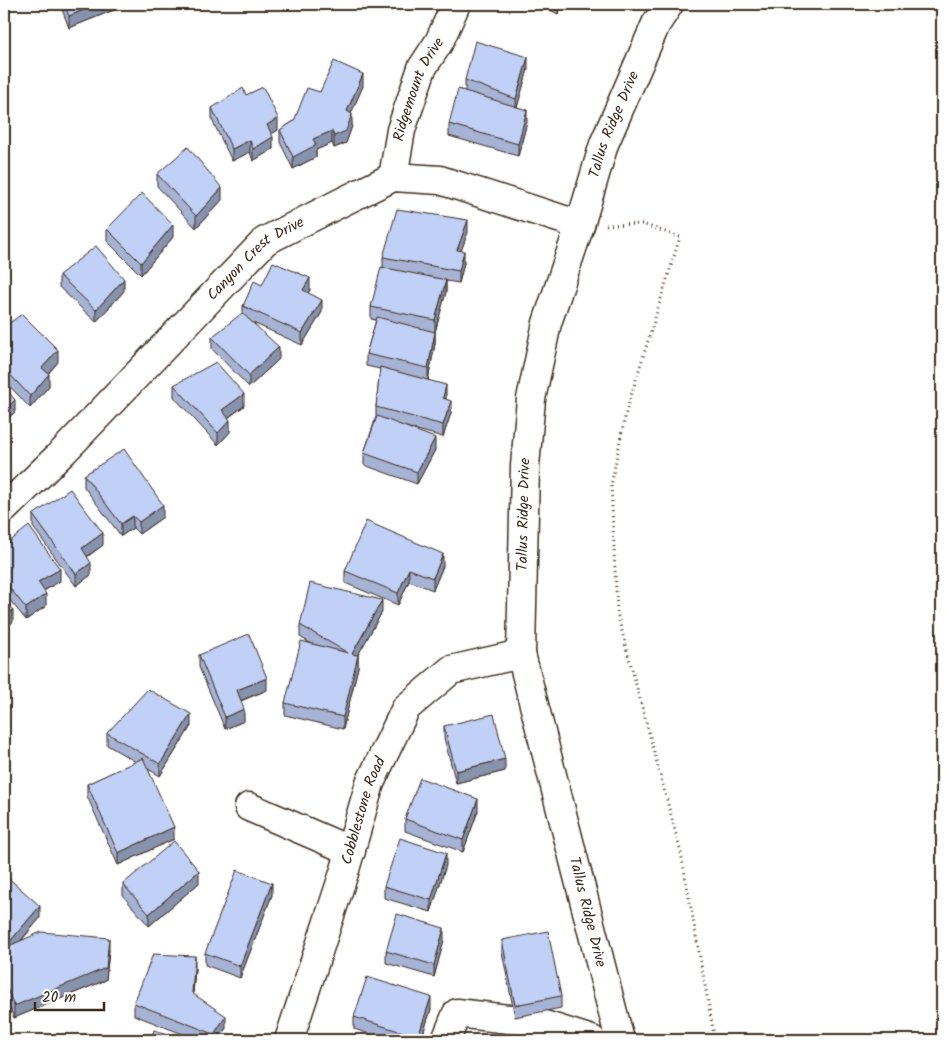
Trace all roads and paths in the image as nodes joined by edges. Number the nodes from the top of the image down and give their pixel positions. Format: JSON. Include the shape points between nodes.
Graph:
{"nodes":[{"id":1,"x":456,"y":4,"type":"edge"},
{"id":2,"x":669,"y":4,"type":"edge"},
{"id":3,"x":393,"y":178,"type":"junction"},
{"id":4,"x":580,"y":225,"type":"junction"},
{"id":5,"x":4,"y":509,"type":"edge"},
{"id":6,"x":521,"y":654,"type":"junction"},
{"id":7,"x":249,"y":807,"type":"dead end"},
{"id":8,"x":350,"y":851,"type":"junction"},
{"id":9,"x":289,"y":1040,"type":"edge"},
{"id":10,"x":446,"y":1040,"type":"edge"},
{"id":11,"x":592,"y":1040,"type":"edge"},
{"id":12,"x":620,"y":1040,"type":"edge"},
{"id":13,"x":715,"y":1040,"type":"edge"}],
"edges":[{"from":1,"to":3,"type":"street","name":"Ridgemount Drive","via":[[422,68],[401,130]]},
{"from":2,"to":4,"type":"street","name":"Tallus Ridge Drive","via":[[656,24],[611,126]]},
{"from":3,"to":4,"type":"street","name":"Canyon Crest Drive","via":[[440,180]]},
{"from":3,"to":5,"type":"street","name":"Canyon Crest Drive","via":[[265,241]]},
{"from":4,"to":6,"type":"street","name":"Tallus Ridge Drive","via":[[546,323],[531,399],[525,466]]},
{"from":4,"to":13,"type":"path","via":[[642,224],[680,237],[626,412],[611,485],[617,614],[681,853]]},
{"from":6,"to":8,"type":"street","name":"Cobblestone Road","via":[[451,670],[406,708],[370,783]]},
{"from":6,"to":12,"type":"street","name":"Tallus Ridge Drive"},
{"from":7,"to":8,"type":"street"},
{"from":8,"to":9,"type":"street","name":"Cobblestone Road"},
{"from":10,"to":11,"type":"street","via":[[457,1013],[535,1022]]}]}
